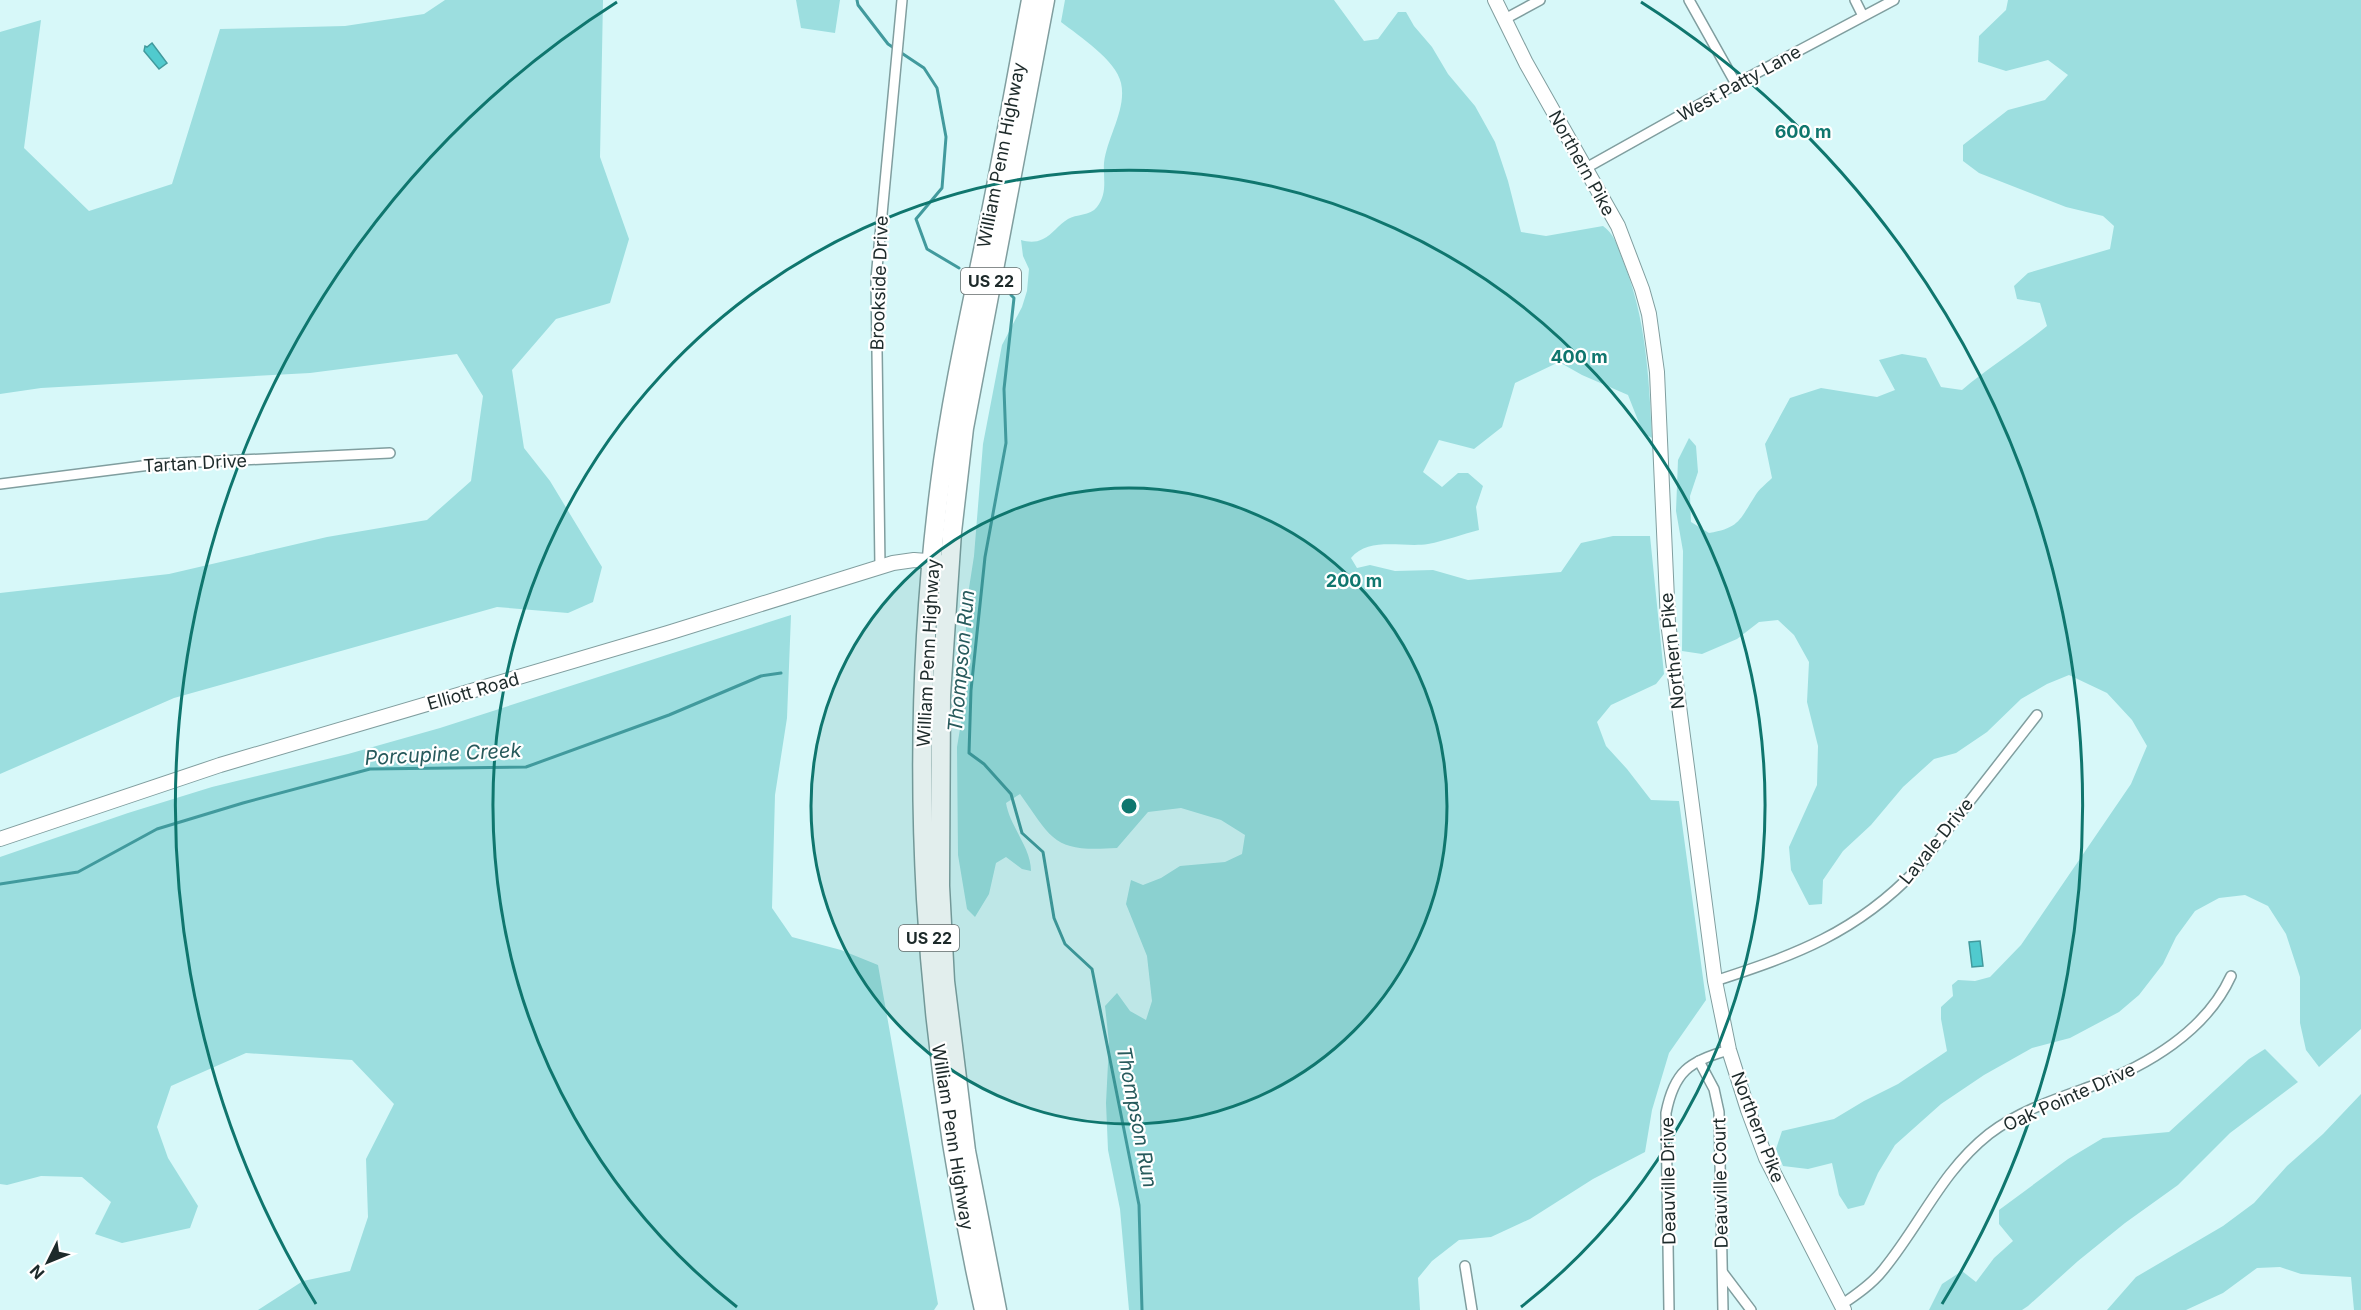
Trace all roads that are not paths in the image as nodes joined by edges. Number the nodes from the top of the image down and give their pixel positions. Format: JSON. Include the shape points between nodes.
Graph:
{"nodes":[{"id":1,"x":902,"y":0,"type":"edge"},
{"id":2,"x":1031,"y":0,"type":"edge"},
{"id":3,"x":1045,"y":0,"type":"edge"},
{"id":4,"x":1495,"y":0,"type":"edge"},
{"id":5,"x":1540,"y":0,"type":"edge"},
{"id":6,"x":1689,"y":0,"type":"edge"},
{"id":7,"x":1855,"y":0,"type":"edge"},
{"id":8,"x":1894,"y":0,"type":"edge"},
{"id":9,"x":1863,"y":16,"type":"junction"},
{"id":10,"x":1503,"y":20,"type":"junction"},
{"id":11,"x":1736,"y":84,"type":"junction"},
{"id":12,"x":1586,"y":168,"type":"junction"},
{"id":13,"x":390,"y":453,"type":"dead end"},
{"id":14,"x":0,"y":484,"type":"edge"},
{"id":15,"x":940,"y":562,"type":"junction"},
{"id":16,"x":880,"y":567,"type":"junction"},
{"id":17,"x":2037,"y":715,"type":"dead end"},
{"id":18,"x":0,"y":839,"type":"edge"},
{"id":19,"x":2231,"y":976,"type":"dead end"},
{"id":20,"x":1714,"y":981,"type":"junction"},
{"id":21,"x":1729,"y":1050,"type":"junction"},
{"id":22,"x":1699,"y":1061,"type":"junction"},
{"id":23,"x":1465,"y":1266,"type":"dead end"},
{"id":24,"x":1723,"y":1273,"type":"junction"},
{"id":25,"x":1843,"y":1308,"type":"edge"},
{"id":26,"x":984,"y":1310,"type":"edge"},
{"id":27,"x":997,"y":1310,"type":"edge"},
{"id":28,"x":1472,"y":1310,"type":"edge"},
{"id":29,"x":1669,"y":1310,"type":"edge"},
{"id":30,"x":1723,"y":1310,"type":"edge"},
{"id":31,"x":1751,"y":1310,"type":"edge"}],
"edges":[{"from":1,"to":16,"type":"street","name":"Brookside Drive","via":[[876,279]]},
{"from":2,"to":15,"type":"highway","name":"William Penn Highway","number":"US 22","via":[[940,481]]},
{"from":3,"to":15,"type":"highway","name":"William Penn Highway","number":"US 22"},
{"from":4,"to":10,"type":"main road","name":"Northern Pike"},
{"from":5,"to":10,"type":"street"},
{"from":6,"to":11,"type":"street"},
{"from":7,"to":9,"type":"street"},
{"from":8,"to":9,"type":"street","name":"West Patty Lane"},
{"from":9,"to":11,"type":"street","name":"West Patty Lane"},
{"from":10,"to":12,"type":"main road","name":"Northern Pike"},
{"from":11,"to":12,"type":"street","name":"West Patty Lane"},
{"from":12,"to":20,"type":"main road","name":"Northern Pike","via":[[1629,250],[1653,343],[1668,622]]},
{"from":13,"to":14,"type":"street","name":"Tartan Drive","via":[[158,464]]},
{"from":15,"to":16,"type":"main road","name":"Elliott Road","via":[[907,561]]},
{"from":15,"to":26,"type":"highway","name":"William Penn Highway","number":"US 22","via":[[925,649],[922,763],[932,982],[953,1153]]},
{"from":15,"to":27,"type":"highway","name":"William Penn Highway","number":"US 22","via":[[941,925],[950,1039],[966,1151]]},
{"from":16,"to":18,"type":"main road","name":"Elliott Road","via":[[220,765]]},
{"from":17,"to":20,"type":"street","name":"Lavale Drive","via":[[1916,870],[1893,892],[1828,939]]},
{"from":19,"to":25,"type":"street","name":"Oak Pointe Drive","via":[[2214,1006],[2160,1053],[2120,1075],[2010,1120],[1976,1144],[1946,1177],[1882,1271]]},
{"from":20,"to":21,"type":"main road","name":"Northern Pike"},
{"from":21,"to":22,"type":"street","name":"Deauville Drive"},
{"from":21,"to":25,"type":"main road","name":"Northern Pike","via":[[1767,1158]]},
{"from":22,"to":24,"type":"street","name":"Deauville Court","via":[[1714,1089],[1719,1112]]},
{"from":22,"to":29,"type":"street","name":"Deauville Drive","via":[[1676,1079],[1666,1113]]},
{"from":23,"to":28,"type":"street"},
{"from":24,"to":30,"type":"street","name":"Deauville Court"},
{"from":24,"to":31,"type":"street","name":"Deauville Court"}]}
